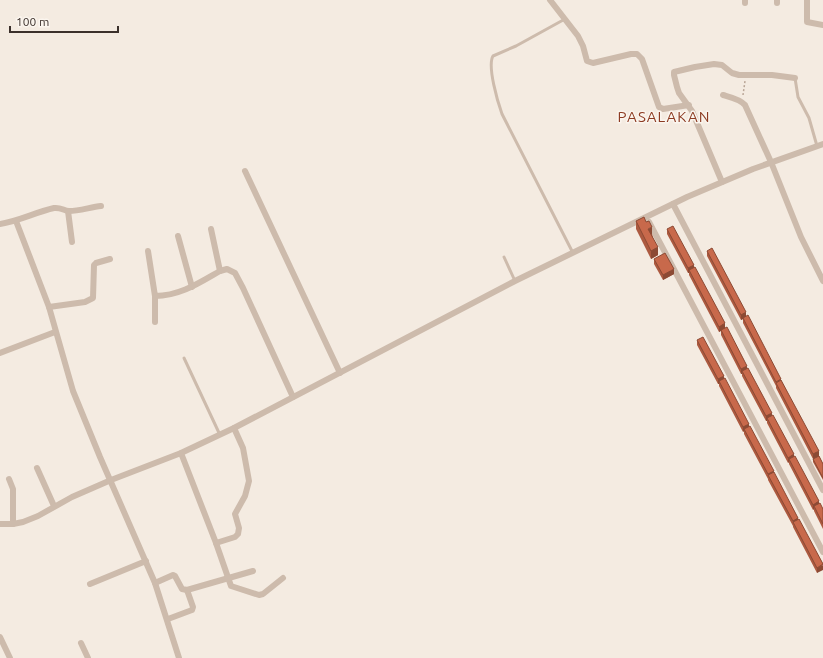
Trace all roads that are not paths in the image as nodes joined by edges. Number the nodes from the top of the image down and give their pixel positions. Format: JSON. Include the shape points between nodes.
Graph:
{"nodes":[{"id":1,"x":550,"y":0,"type":"edge"},
{"id":2,"x":807,"y":0,"type":"edge"},
{"id":3,"x":565,"y":19,"type":"junction"},
{"id":4,"x":823,"y":26,"type":"edge"},
{"id":5,"x":795,"y":78,"type":"joint"},
{"id":6,"x":723,"y":95,"type":"dead end"},
{"id":7,"x":689,"y":105,"type":"junction"},
{"id":8,"x":820,"y":145,"type":"edge"},
{"id":9,"x":771,"y":162,"type":"junction"},
{"id":10,"x":245,"y":171,"type":"dead end"},
{"id":11,"x":722,"y":182,"type":"junction"},
{"id":12,"x":673,"y":204,"type":"junction"},
{"id":13,"x":100,"y":206,"type":"dead end"},
{"id":14,"x":68,"y":211,"type":"junction"},
{"id":15,"x":646,"y":217,"type":"junction"},
{"id":16,"x":16,"y":221,"type":"junction"},
{"id":17,"x":0,"y":224,"type":"edge"},
{"id":18,"x":211,"y":229,"type":"dead end"},
{"id":19,"x":178,"y":236,"type":"dead end"},
{"id":20,"x":72,"y":242,"type":"dead end"},
{"id":21,"x":148,"y":251,"type":"dead end"},
{"id":22,"x":573,"y":253,"type":"junction"},
{"id":23,"x":504,"y":257,"type":"dead end"},
{"id":24,"x":110,"y":259,"type":"dead end"},
{"id":25,"x":220,"y":270,"type":"junction"},
{"id":26,"x":516,"y":281,"type":"junction"},
{"id":27,"x":823,"y":281,"type":"edge"},
{"id":28,"x":192,"y":287,"type":"junction"},
{"id":29,"x":155,"y":296,"type":"junction"},
{"id":30,"x":49,"y":307,"type":"junction"},
{"id":31,"x":155,"y":322,"type":"dead end"},
{"id":32,"x":56,"y":332,"type":"junction"},
{"id":33,"x":0,"y":353,"type":"edge"},
{"id":34,"x":184,"y":358,"type":"dead end"},
{"id":35,"x":340,"y":373,"type":"junction"},
{"id":36,"x":293,"y":397,"type":"junction"},
{"id":37,"x":234,"y":428,"type":"junction"},
{"id":38,"x":220,"y":435,"type":"junction"},
{"id":39,"x":181,"y":453,"type":"junction"},
{"id":40,"x":37,"y":468,"type":"dead end"},
{"id":41,"x":9,"y":479,"type":"dead end"},
{"id":42,"x":111,"y":480,"type":"junction"},
{"id":43,"x":823,"y":490,"type":"edge"},
{"id":44,"x":54,"y":506,"type":"junction"},
{"id":45,"x":0,"y":524,"type":"edge"},
{"id":46,"x":13,"y":524,"type":"junction"},
{"id":47,"x":216,"y":543,"type":"junction"},
{"id":48,"x":823,"y":552,"type":"edge"},
{"id":49,"x":146,"y":561,"type":"junction"},
{"id":50,"x":253,"y":571,"type":"dead end"},
{"id":51,"x":228,"y":578,"type":"junction"},
{"id":52,"x":283,"y":578,"type":"dead end"},
{"id":53,"x":155,"y":583,"type":"junction"},
{"id":54,"x":90,"y":584,"type":"dead end"},
{"id":55,"x":187,"y":590,"type":"junction"},
{"id":56,"x":168,"y":619,"type":"junction"},
{"id":57,"x":0,"y":636,"type":"edge"},
{"id":58,"x":81,"y":643,"type":"dead end"},
{"id":59,"x":178,"y":657,"type":"edge"},
{"id":60,"x":10,"y":658,"type":"edge"},
{"id":61,"x":88,"y":658,"type":"edge"}],
"edges":[{"from":1,"to":3,"type":"street"},
{"from":2,"to":4,"type":"street","via":[[807,22]]},
{"from":3,"to":7,"type":"street","via":[[578,36],[587,60],[593,63],[637,54],[642,59],[659,108]]},
{"from":3,"to":22,"type":"lane","via":[[493,56],[491,64],[497,101],[502,114]]},
{"from":5,"to":7,"type":"street","via":[[772,75],[746,76],[732,73],[722,65],[714,64],[676,72],[674,74],[677,87]]},
{"from":5,"to":8,"type":"lane","via":[[798,96]]},
{"from":6,"to":9,"type":"street","via":[[743,103]]},
{"from":7,"to":11,"type":"street"},
{"from":8,"to":9,"type":"street"},
{"from":9,"to":11,"type":"street"},
{"from":9,"to":27,"type":"street","via":[[801,237]]},
{"from":10,"to":35,"type":"street"},
{"from":11,"to":12,"type":"street"},
{"from":12,"to":15,"type":"street"},
{"from":12,"to":43,"type":"street"},
{"from":13,"to":14,"type":"street"},
{"from":14,"to":16,"type":"street","via":[[56,208]]},
{"from":14,"to":20,"type":"street"},
{"from":15,"to":22,"type":"street"},
{"from":15,"to":48,"type":"street"},
{"from":16,"to":17,"type":"street"},
{"from":16,"to":30,"type":"street"},
{"from":18,"to":25,"type":"street"},
{"from":19,"to":28,"type":"street"},
{"from":21,"to":29,"type":"street"},
{"from":22,"to":26,"type":"street"},
{"from":23,"to":26,"type":"lane"},
{"from":24,"to":30,"type":"street","via":[[94,264],[93,298],[85,302]]},
{"from":25,"to":28,"type":"street"},
{"from":25,"to":36,"type":"street","via":[[231,270],[235,273]]},
{"from":26,"to":35,"type":"street"},
{"from":28,"to":29,"type":"street","via":[[174,294]]},
{"from":29,"to":31,"type":"street"},
{"from":30,"to":32,"type":"street"},
{"from":32,"to":33,"type":"street"},
{"from":32,"to":42,"type":"street","via":[[74,391]]},
{"from":34,"to":38,"type":"lane"},
{"from":35,"to":36,"type":"street"},
{"from":36,"to":37,"type":"street"},
{"from":37,"to":38,"type":"street"},
{"from":37,"to":47,"type":"street","via":[[244,448],[249,481],[235,516],[238,534]]},
{"from":38,"to":39,"type":"street"},
{"from":39,"to":42,"type":"street"},
{"from":39,"to":47,"type":"street"},
{"from":40,"to":44,"type":"street"},
{"from":41,"to":46,"type":"street","via":[[13,489]]},
{"from":42,"to":44,"type":"street"},
{"from":42,"to":49,"type":"street"},
{"from":44,"to":46,"type":"street","via":[[38,516]]},
{"from":45,"to":46,"type":"street"},
{"from":47,"to":51,"type":"street"},
{"from":49,"to":53,"type":"street"},
{"from":49,"to":54,"type":"street"},
{"from":50,"to":51,"type":"street"},
{"from":51,"to":52,"type":"street","via":[[231,586],[263,594]]},
{"from":51,"to":55,"type":"street"},
{"from":53,"to":55,"type":"street","via":[[173,575],[182,588]]},
{"from":53,"to":56,"type":"street"},
{"from":55,"to":56,"type":"street","via":[[192,610]]},
{"from":56,"to":59,"type":"street"},
{"from":57,"to":60,"type":"street"},
{"from":58,"to":61,"type":"street"}]}
